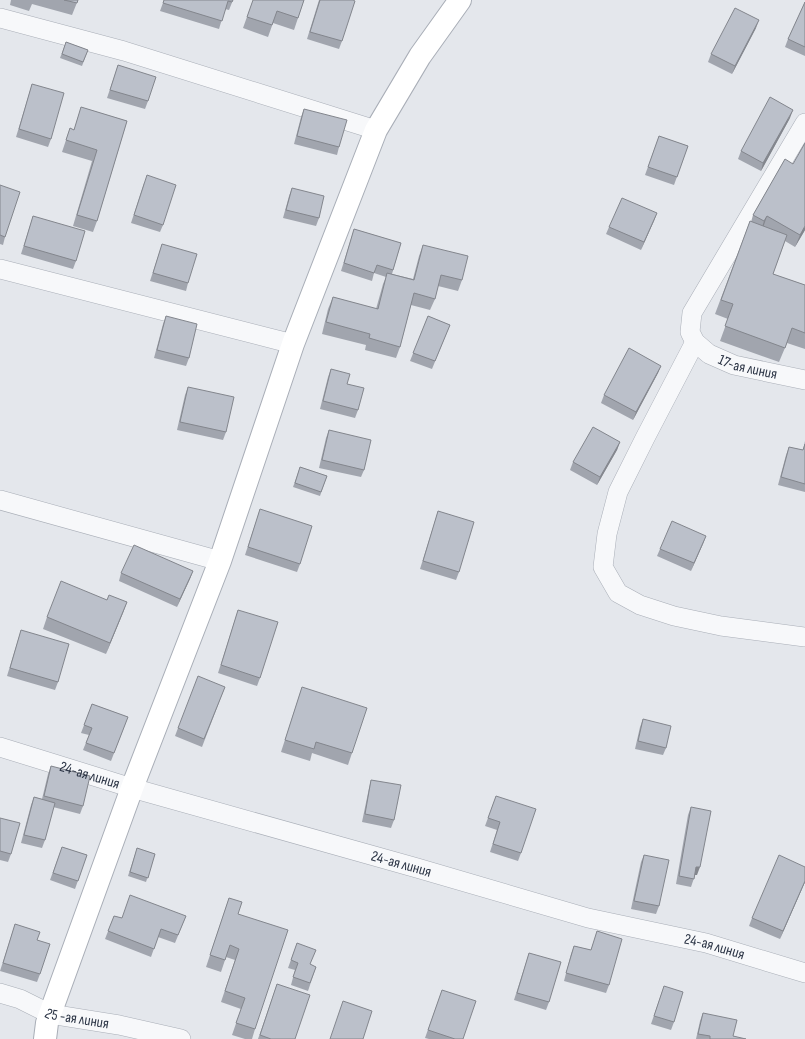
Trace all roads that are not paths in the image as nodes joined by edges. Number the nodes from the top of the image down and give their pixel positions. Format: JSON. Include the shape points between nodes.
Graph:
{"nodes":[{"id":1,"x":460,"y":0,"type":"edge"},
{"id":2,"x":0,"y":18,"type":"edge"},
{"id":3,"x":803,"y":129,"type":"edge"},
{"id":4,"x":376,"y":130,"type":"junction"},
{"id":5,"x":0,"y":269,"type":"edge"},
{"id":6,"x":695,"y":342,"type":"junction"},
{"id":7,"x":293,"y":344,"type":"junction"},
{"id":8,"x":805,"y":380,"type":"edge"},
{"id":9,"x":0,"y":500,"type":"edge"},
{"id":10,"x":220,"y":561,"type":"junction"},
{"id":11,"x":805,"y":637,"type":"edge"},
{"id":12,"x":0,"y":747,"type":"edge"},
{"id":13,"x":132,"y":788,"type":"junction"},
{"id":14,"x":805,"y":973,"type":"edge"},
{"id":15,"x":0,"y":993,"type":"edge"},
{"id":16,"x":50,"y":1014,"type":"junction"},
{"id":17,"x":45,"y":1039,"type":"edge"},
{"id":18,"x":181,"y":1039,"type":"edge"}],
"edges":[{"from":1,"to":4,"type":"street","via":[[420,56]]},
{"from":2,"to":4,"type":"street","via":[[124,51]]},
{"from":3,"to":6,"type":"street","via":[[692,313],[690,332]]},
{"from":4,"to":7,"type":"street"},
{"from":5,"to":7,"type":"street"},
{"from":6,"to":8,"type":"street","name":"17-ая линия","via":[[710,354],[734,365]]},
{"from":6,"to":11,"type":"street","via":[[618,492],[606,534],[603,567],[618,593],[640,605],[674,616],[721,626]]},
{"from":7,"to":10,"type":"street"},
{"from":9,"to":10,"type":"street"},
{"from":10,"to":13,"type":"street"},
{"from":12,"to":13,"type":"street","name":"24-ая линия"},
{"from":13,"to":14,"type":"street","name":"24-ая линия","via":[[588,918],[706,943]]},
{"from":13,"to":16,"type":"street"},
{"from":15,"to":16,"type":"street","name":"25 -ая линия","via":[[20,999]]},
{"from":16,"to":17,"type":"street"},
{"from":16,"to":18,"type":"street","name":"25 -ая линия","via":[[120,1025]]}]}
